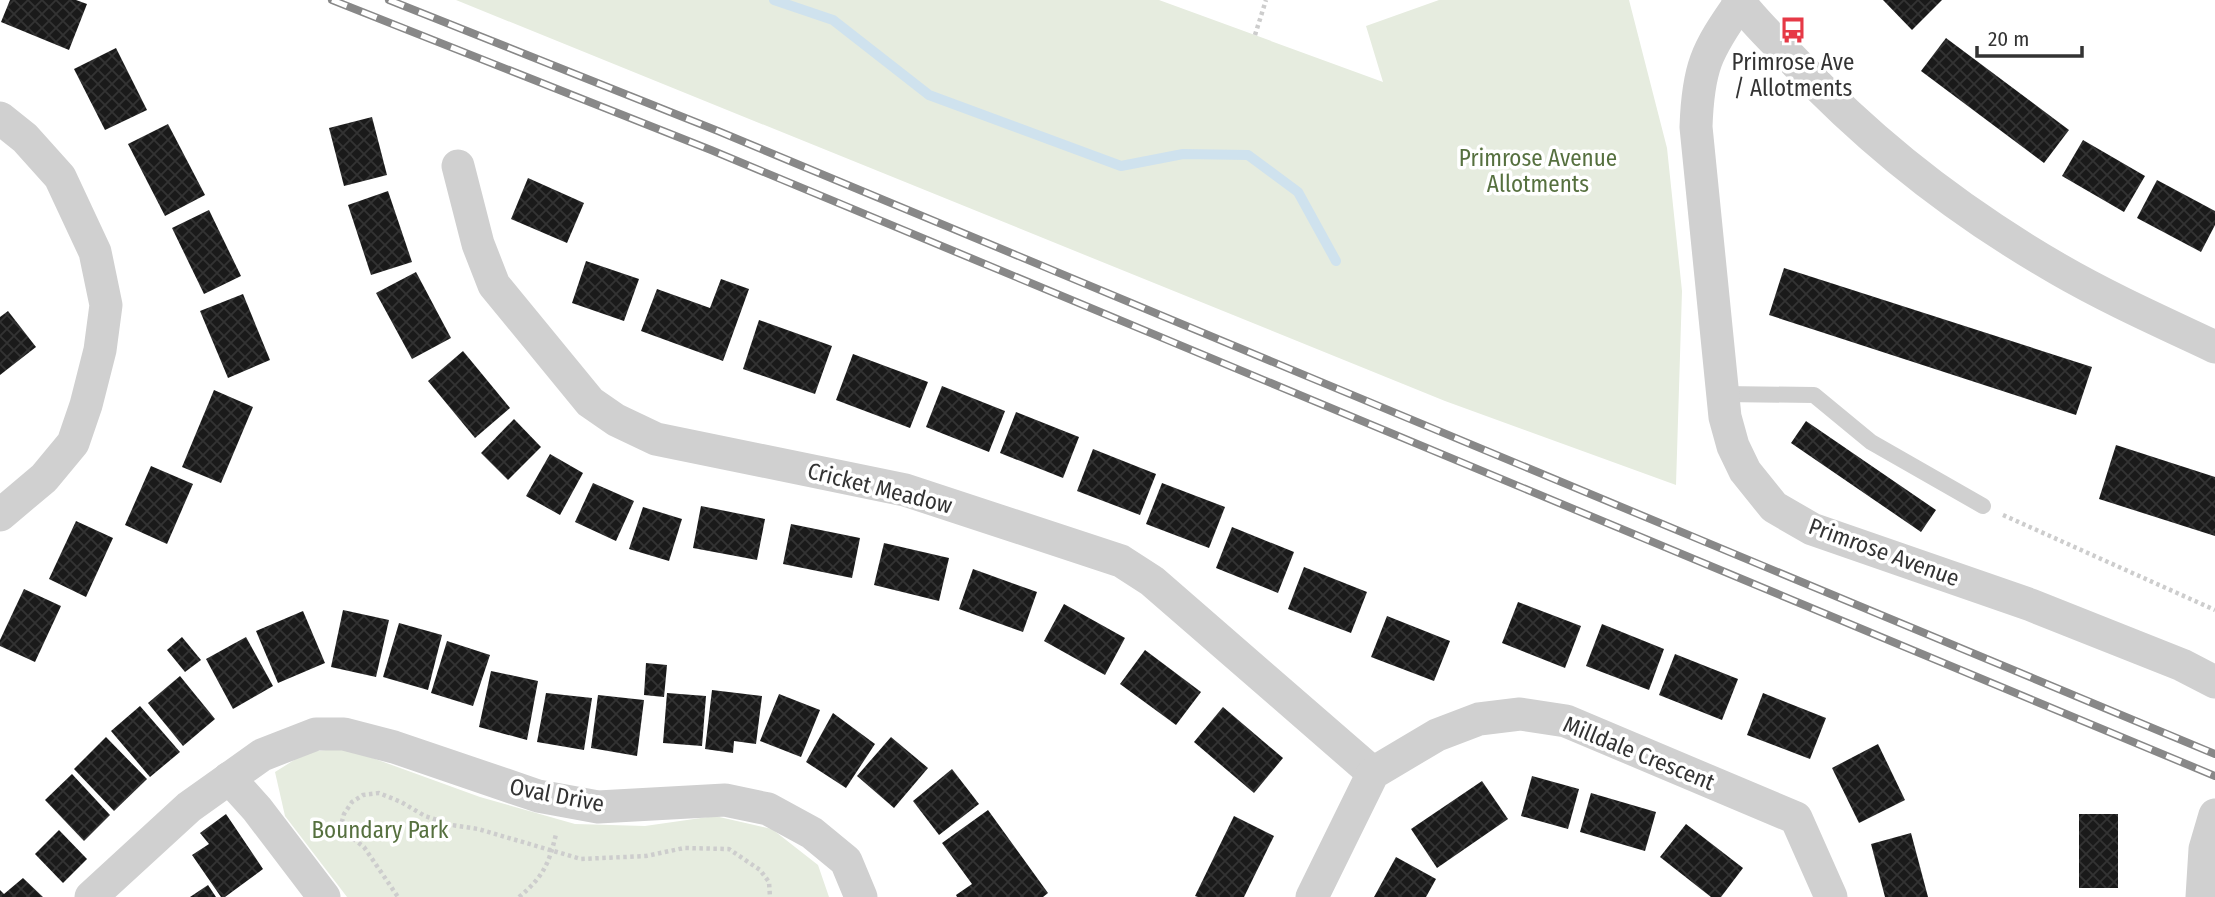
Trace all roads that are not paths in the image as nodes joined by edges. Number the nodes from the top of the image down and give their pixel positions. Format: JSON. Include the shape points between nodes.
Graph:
{"nodes":[{"id":1,"x":1739,"y":2,"type":"edge"},
{"id":2,"x":0,"y":118,"type":"edge"},
{"id":3,"x":458,"y":166,"type":"dead end"},
{"id":4,"x":2215,"y":347,"type":"edge"},
{"id":5,"x":1723,"y":394,"type":"junction"},
{"id":6,"x":1983,"y":506,"type":"road end"},
{"id":7,"x":0,"y":515,"type":"edge"},
{"id":8,"x":2215,"y":682,"type":"edge"},
{"id":9,"x":1373,"y":773,"type":"junction"},
{"id":10,"x":229,"y":778,"type":"junction"},
{"id":11,"x":2215,"y":815,"type":"edge"},
{"id":12,"x":91,"y":897,"type":"edge"},
{"id":13,"x":324,"y":897,"type":"edge"},
{"id":14,"x":861,"y":897,"type":"edge"},
{"id":15,"x":1312,"y":897,"type":"edge"},
{"id":16,"x":1831,"y":897,"type":"edge"},
{"id":17,"x":2202,"y":897,"type":"edge"}],
"edges":[{"from":1,"to":4,"type":"street","name":"Primrose Avenue","via":[[1863,131],[1950,200],[2057,269]]},
{"from":1,"to":5,"type":"street","name":"Primrose Avenue","via":[[1704,62],[1697,95],[1696,127]]},
{"from":2,"to":7,"type":"street","via":[[60,177],[95,253],[106,305],[100,350],[73,443],[44,478]]},
{"from":3,"to":9,"type":"street","name":"Cricket Meadow","via":[[494,285],[590,402],[616,421],[656,439],[905,490],[1121,561],[1152,581]]},
{"from":5,"to":6,"type":"lane","via":[[1814,395],[1871,442]]},
{"from":5,"to":8,"type":"street","name":"Primrose Avenue","via":[[1733,446],[1745,471],[1774,507],[1812,529],[2031,605]]},
{"from":9,"to":15,"type":"street"},
{"from":9,"to":16,"type":"street","name":"Milldale Crescent","via":[[1437,735],[1479,719],[1520,715],[1566,721],[1796,818]]},
{"from":10,"to":12,"type":"street","name":"Oval Drive","via":[[189,807]]},
{"from":10,"to":13,"type":"street"},
{"from":10,"to":14,"type":"street","name":"Oval Drive","via":[[293,741],[316,734],[344,734],[538,796],[598,807],[725,800],[768,809],[812,832],[846,861]]},
{"from":11,"to":17,"type":"street","via":[[2205,849]]}]}
